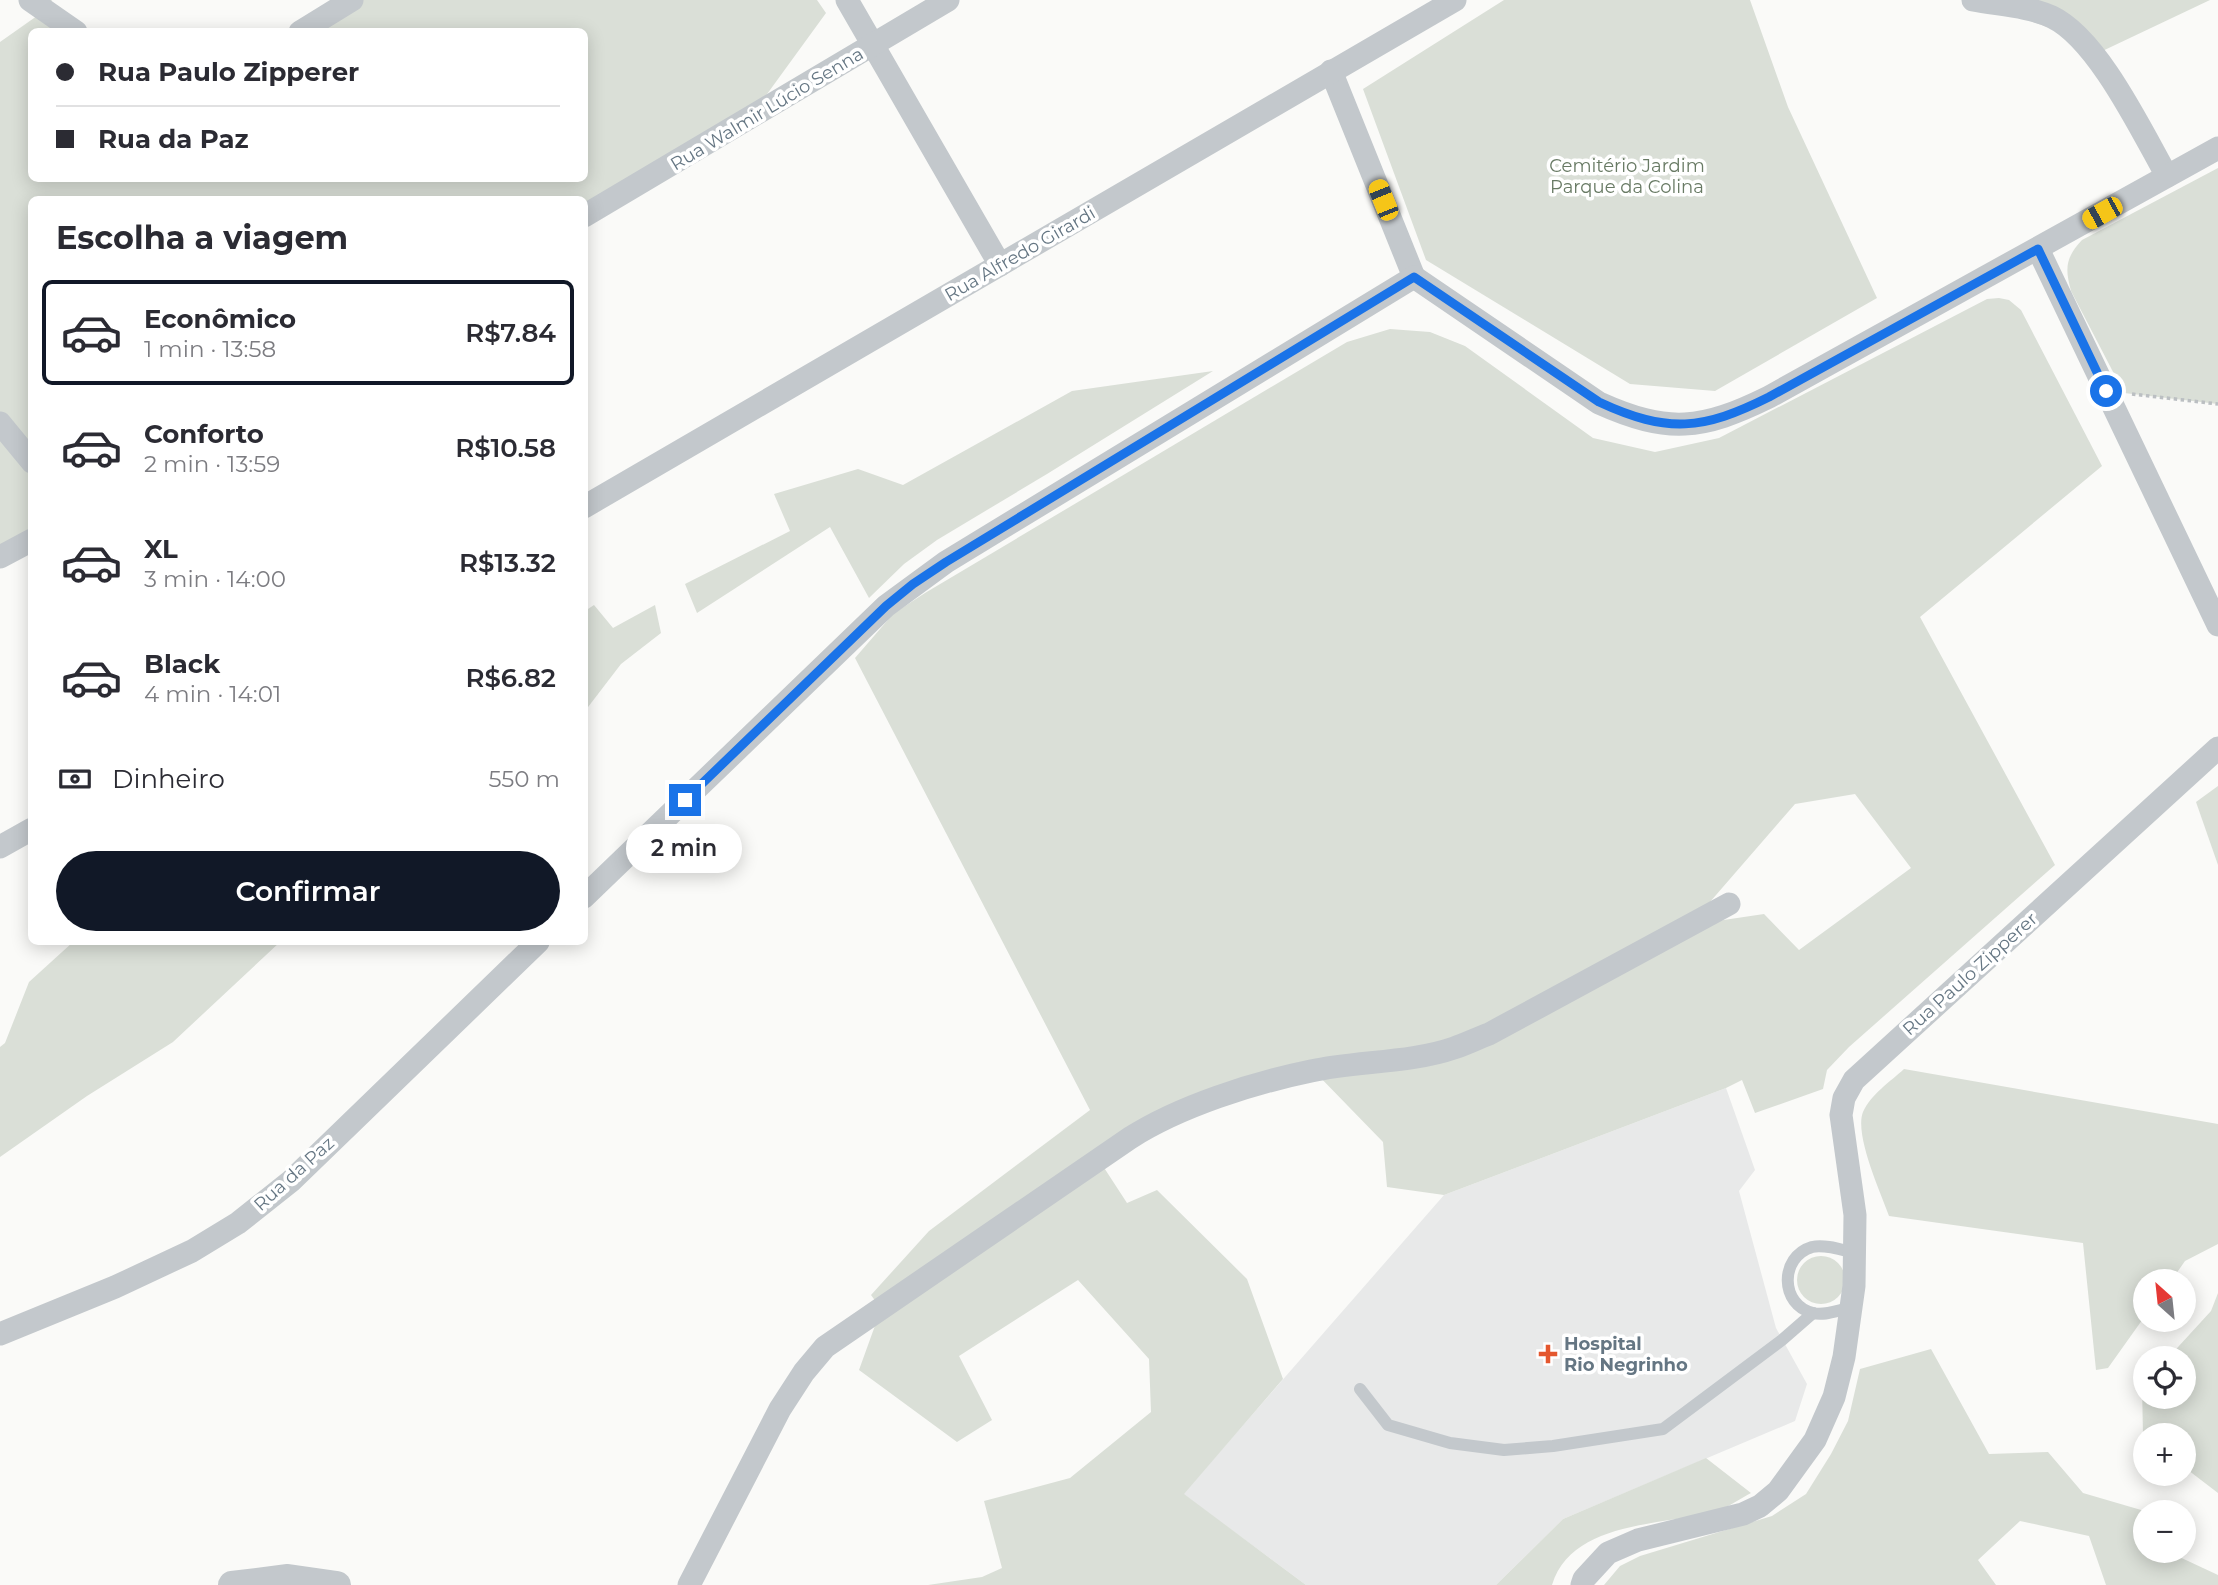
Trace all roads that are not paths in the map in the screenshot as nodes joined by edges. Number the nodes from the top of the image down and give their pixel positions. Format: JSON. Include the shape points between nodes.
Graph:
{"nodes":[{"id":1,"x":30,"y":0,"type":"edge"},
{"id":2,"x":352,"y":0,"type":"edge"},
{"id":3,"x":846,"y":0,"type":"edge"},
{"id":4,"x":948,"y":0,"type":"edge"},
{"id":5,"x":1455,"y":0,"type":"edge"},
{"id":6,"x":1973,"y":0,"type":"edge"},
{"id":7,"x":70,"y":28,"type":"edge"},
{"id":8,"x":306,"y":28,"type":"edge"},
{"id":9,"x":874,"y":45,"type":"junction"},
{"id":10,"x":1331,"y":71,"type":"junction"},
{"id":11,"x":2218,"y":148,"type":"edge"},
{"id":12,"x":2167,"y":176,"type":"junction"},
{"id":13,"x":588,"y":214,"type":"edge"},
{"id":14,"x":2038,"y":249,"type":"junction"},
{"id":15,"x":1000,"y":265,"type":"junction"},
{"id":16,"x":1414,"y":277,"type":"junction"},
{"id":17,"x":0,"y":423,"type":"edge"},
{"id":18,"x":28,"y":457,"type":"edge"},
{"id":19,"x":588,"y":505,"type":"edge"},
{"id":20,"x":28,"y":542,"type":"edge"},
{"id":21,"x":0,"y":557,"type":"edge"},
{"id":22,"x":2218,"y":625,"type":"edge"},
{"id":23,"x":2218,"y":748,"type":"edge"},
{"id":24,"x":28,"y":831,"type":"edge"},
{"id":25,"x":0,"y":847,"type":"edge"},
{"id":26,"x":588,"y":893,"type":"edge"},
{"id":27,"x":1729,"y":904,"type":"dead end"},
{"id":28,"x":535,"y":945,"type":"edge"},
{"id":29,"x":1855,"y":1253,"type":"junction"},
{"id":30,"x":1851,"y":1308,"type":"junction"},
{"id":31,"x":1813,"y":1313,"type":"junction"},
{"id":32,"x":0,"y":1334,"type":"edge"},
{"id":33,"x":1360,"y":1389,"type":"dead end"},
{"id":34,"x":232,"y":1585,"type":"edge"},
{"id":35,"x":337,"y":1585,"type":"edge"},
{"id":36,"x":689,"y":1585,"type":"edge"},
{"id":37,"x":1583,"y":1585,"type":"edge"}],
"edges":[{"from":1,"to":7,"type":"street"},
{"from":2,"to":8,"type":"street"},
{"from":3,"to":9,"type":"street"},
{"from":4,"to":9,"type":"street","name":"Rua Walmir Lúcio Senna"},
{"from":5,"to":10,"type":"street","name":"Rua Alfredo Girardi"},
{"from":6,"to":12,"type":"street","via":[[2052,17],[2080,39],[2109,76]]},
{"from":9,"to":13,"type":"street","name":"Rua Walmir Lúcio Senna"},
{"from":9,"to":15,"type":"street"},
{"from":10,"to":15,"type":"street","name":"Rua Alfredo Girardi"},
{"from":10,"to":16,"type":"street"},
{"from":11,"to":12,"type":"street"},
{"from":12,"to":14,"type":"street"},
{"from":14,"to":16,"type":"street","via":[[1769,397],[1741,411],[1689,425],[1629,416],[1599,402]]},
{"from":14,"to":22,"type":"street"},
{"from":15,"to":19,"type":"street","name":"Rua Alfredo Girardi"},
{"from":16,"to":26,"type":"street","via":[[913,584]]},
{"from":17,"to":18,"type":"street"},
{"from":20,"to":21,"type":"street"},
{"from":23,"to":29,"type":"street","name":"Rua Paulo Zipperer","via":[[1854,1080],[1841,1115],[1854,1193]]},
{"from":24,"to":25,"type":"street"},
{"from":27,"to":36,"type":"street","via":[[1453,1049],[1273,1080],[1155,1122],[1130,1138],[825,1347],[780,1409]]},
{"from":28,"to":32,"type":"street","name":"Rua da Paz","via":[[291,1181],[238,1223],[192,1251],[115,1287]]},
{"from":29,"to":30,"type":"street"},
{"from":29,"to":31,"type":"lane","via":[[1811,1247],[1794,1260],[1788,1270],[1789,1292],[1803,1309]]},
{"from":30,"to":31,"type":"lane"},
{"from":30,"to":37,"type":"street","via":[[1834,1397],[1815,1440],[1778,1491],[1743,1514],[1638,1540],[1608,1553]]},
{"from":31,"to":33,"type":"lane","via":[[1663,1429],[1504,1450],[1450,1443],[1388,1425]]},
{"from":34,"to":35,"type":"street","via":[[288,1578]]}]}
